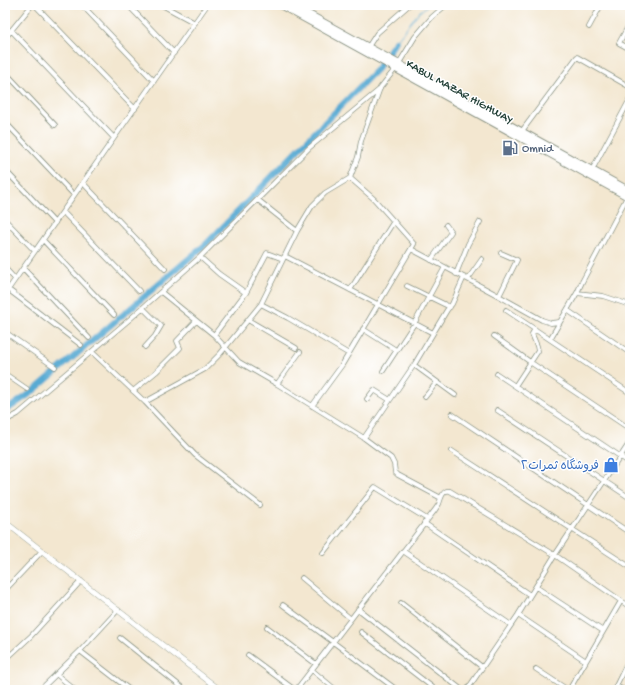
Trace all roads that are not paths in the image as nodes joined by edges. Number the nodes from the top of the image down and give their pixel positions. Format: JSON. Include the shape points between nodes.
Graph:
{"nodes":[{"id":1,"x":33,"y":5,"type":"edge"},
{"id":2,"x":82,"y":5,"type":"edge"},
{"id":3,"x":128,"y":5,"type":"edge"},
{"id":4,"x":162,"y":5,"type":"edge"},
{"id":5,"x":207,"y":5,"type":"edge"},
{"id":6,"x":280,"y":5,"type":"edge"},
{"id":7,"x":292,"y":5,"type":"edge"},
{"id":8,"x":410,"y":5,"type":"edge"},
{"id":9,"x":446,"y":5,"type":"edge"},
{"id":10,"x":601,"y":5,"type":"edge"},
{"id":11,"x":195,"y":23,"type":"junction"},
{"id":12,"x":630,"y":23,"type":"edge"},
{"id":13,"x":588,"y":27,"type":"dead end"},
{"id":14,"x":11,"y":30,"type":"junction"},
{"id":15,"x":5,"y":38,"type":"edge"},
{"id":16,"x":368,"y":47,"type":"junction"},
{"id":17,"x":630,"y":49,"type":"edge"},
{"id":18,"x":174,"y":53,"type":"junction"},
{"id":19,"x":374,"y":53,"type":"junction"},
{"id":20,"x":396,"y":65,"type":"junction"},
{"id":21,"x":5,"y":72,"type":"edge"},
{"id":22,"x":154,"y":81,"type":"junction"},
{"id":23,"x":630,"y":87,"type":"edge"},
{"id":24,"x":380,"y":88,"type":"junction"},
{"id":25,"x":630,"y":99,"type":"edge"},
{"id":26,"x":135,"y":109,"type":"junction"},
{"id":27,"x":5,"y":122,"type":"edge"},
{"id":28,"x":55,"y":125,"type":"dead end"},
{"id":29,"x":522,"y":131,"type":"junction"},
{"id":30,"x":114,"y":138,"type":"junction"},
{"id":31,"x":5,"y":170,"type":"edge"},
{"id":32,"x":592,"y":170,"type":"junction"},
{"id":33,"x":350,"y":178,"type":"junction"},
{"id":34,"x":83,"y":183,"type":"junction"},
{"id":35,"x":629,"y":194,"type":"edge"},
{"id":36,"x":74,"y":195,"type":"junction"},
{"id":37,"x":258,"y":200,"type":"junction"},
{"id":38,"x":63,"y":212,"type":"junction"},
{"id":39,"x":5,"y":220,"type":"edge"},
{"id":40,"x":394,"y":221,"type":"junction"},
{"id":41,"x":480,"y":222,"type":"dead end"},
{"id":42,"x":55,"y":223,"type":"junction"},
{"id":43,"x":446,"y":226,"type":"dead end"},
{"id":44,"x":297,"y":231,"type":"junction"},
{"id":45,"x":43,"y":240,"type":"junction"},
{"id":46,"x":411,"y":249,"type":"junction"},
{"id":47,"x":35,"y":251,"type":"junction"},
{"id":48,"x":501,"y":253,"type":"dead end"},
{"id":49,"x":200,"y":257,"type":"junction"},
{"id":50,"x":284,"y":257,"type":"junction"},
{"id":51,"x":482,"y":259,"type":"dead end"},
{"id":52,"x":431,"y":260,"type":"junction"},
{"id":53,"x":445,"y":267,"type":"junction"},
{"id":54,"x":5,"y":268,"type":"edge"},
{"id":55,"x":23,"y":268,"type":"junction"},
{"id":56,"x":165,"y":269,"type":"dead end"},
{"id":57,"x":456,"y":274,"type":"junction"},
{"id":58,"x":466,"y":278,"type":"junction"},
{"id":59,"x":15,"y":279,"type":"junction"},
{"id":60,"x":407,"y":286,"type":"dead end"},
{"id":61,"x":7,"y":288,"type":"edge"},
{"id":62,"x":350,"y":290,"type":"junction"},
{"id":63,"x":139,"y":291,"type":"dead end"},
{"id":64,"x":161,"y":292,"type":"junction"},
{"id":65,"x":246,"y":293,"type":"junction"},
{"id":66,"x":577,"y":293,"type":"junction"},
{"id":67,"x":5,"y":294,"type":"edge"},
{"id":68,"x":499,"y":296,"type":"junction"},
{"id":69,"x":429,"y":297,"type":"junction"},
{"id":70,"x":261,"y":304,"type":"junction"},
{"id":71,"x":378,"y":304,"type":"junction"},
{"id":72,"x":630,"y":305,"type":"edge"},
{"id":73,"x":143,"y":308,"type":"junction"},
{"id":74,"x":450,"y":308,"type":"junction"},
{"id":75,"x":506,"y":310,"type":"dead end"},
{"id":76,"x":567,"y":310,"type":"junction"},
{"id":77,"x":114,"y":315,"type":"dead end"},
{"id":78,"x":248,"y":320,"type":"junction"},
{"id":79,"x":196,"y":321,"type":"junction"},
{"id":80,"x":559,"y":322,"type":"junction"},
{"id":81,"x":414,"y":324,"type":"junction"},
{"id":82,"x":364,"y":329,"type":"junction"},
{"id":83,"x":535,"y":329,"type":"junction"},
{"id":84,"x":5,"y":332,"type":"edge"},
{"id":85,"x":433,"y":333,"type":"junction"},
{"id":86,"x":214,"y":335,"type":"junction"},
{"id":87,"x":494,"y":336,"type":"dead end"},
{"id":88,"x":88,"y":338,"type":"dead end"},
{"id":89,"x":550,"y":339,"type":"junction"},
{"id":90,"x":81,"y":345,"type":"dead end"},
{"id":91,"x":145,"y":347,"type":"dead end"},
{"id":92,"x":225,"y":347,"type":"junction"},
{"id":93,"x":296,"y":348,"type":"dead end"},
{"id":94,"x":396,"y":350,"type":"junction"},
{"id":95,"x":92,"y":352,"type":"junction"},
{"id":96,"x":300,"y":352,"type":"dead end"},
{"id":97,"x":630,"y":353,"type":"edge"},
{"id":98,"x":349,"y":354,"type":"junction"},
{"id":99,"x":530,"y":362,"type":"junction"},
{"id":100,"x":414,"y":365,"type":"junction"},
{"id":101,"x":55,"y":367,"type":"dead end"},
{"id":102,"x":382,"y":371,"type":"dead end"},
{"id":103,"x":5,"y":374,"type":"edge"},
{"id":104,"x":497,"y":374,"type":"dead end"},
{"id":105,"x":437,"y":382,"type":"junction"},
{"id":106,"x":277,"y":384,"type":"junction"},
{"id":107,"x":515,"y":386,"type":"junction"},
{"id":108,"x":27,"y":389,"type":"dead end"},
{"id":109,"x":133,"y":391,"type":"junction"},
{"id":110,"x":630,"y":393,"type":"edge"},
{"id":111,"x":455,"y":395,"type":"dead end"},
{"id":112,"x":425,"y":397,"type":"dead end"},
{"id":113,"x":367,"y":398,"type":"dead end"},
{"id":114,"x":390,"y":400,"type":"junction"},
{"id":115,"x":145,"y":402,"type":"junction"},
{"id":116,"x":312,"y":406,"type":"junction"},
{"id":117,"x":497,"y":410,"type":"dead end"},
{"id":118,"x":452,"y":414,"type":"dead end"},
{"id":119,"x":5,"y":421,"type":"edge"},
{"id":120,"x":630,"y":428,"type":"edge"},
{"id":121,"x":364,"y":438,"type":"junction"},
{"id":122,"x":630,"y":442,"type":"edge"},
{"id":123,"x":452,"y":451,"type":"dead end"},
{"id":124,"x":620,"y":457,"type":"junction"},
{"id":125,"x":630,"y":463,"type":"edge"},
{"id":126,"x":604,"y":481,"type":"junction"},
{"id":127,"x":441,"y":498,"type":"junction"},
{"id":128,"x":630,"y":498,"type":"edge"},
{"id":129,"x":260,"y":505,"type":"dead end"},
{"id":130,"x":588,"y":505,"type":"junction"},
{"id":131,"x":426,"y":521,"type":"junction"},
{"id":132,"x":5,"y":522,"type":"edge"},
{"id":133,"x":572,"y":529,"type":"junction"},
{"id":134,"x":630,"y":533,"type":"edge"},
{"id":135,"x":42,"y":551,"type":"junction"},
{"id":136,"x":403,"y":551,"type":"junction"},
{"id":137,"x":323,"y":553,"type":"dead end"},
{"id":138,"x":555,"y":555,"type":"junction"},
{"id":139,"x":630,"y":567,"type":"edge"},
{"id":140,"x":302,"y":578,"type":"dead end"},
{"id":141,"x":81,"y":581,"type":"junction"},
{"id":142,"x":536,"y":587,"type":"junction"},
{"id":143,"x":5,"y":590,"type":"edge"},
{"id":144,"x":530,"y":595,"type":"junction"},
{"id":145,"x":621,"y":601,"type":"junction"},
{"id":146,"x":401,"y":603,"type":"dead end"},
{"id":147,"x":283,"y":605,"type":"dead end"},
{"id":148,"x":630,"y":606,"type":"edge"},
{"id":149,"x":358,"y":609,"type":"junction"},
{"id":150,"x":118,"y":610,"type":"junction"},
{"id":151,"x":518,"y":615,"type":"junction"},
{"id":152,"x":351,"y":619,"type":"junction"},
{"id":153,"x":511,"y":625,"type":"junction"},
{"id":154,"x":267,"y":627,"type":"dead end"},
{"id":155,"x":603,"y":631,"type":"junction"},
{"id":156,"x":361,"y":632,"type":"dead end"},
{"id":157,"x":120,"y":638,"type":"dead end"},
{"id":158,"x":333,"y":642,"type":"junction"},
{"id":159,"x":80,"y":651,"type":"junction"},
{"id":160,"x":248,"y":655,"type":"dead end"},
{"id":161,"x":630,"y":657,"type":"edge"},
{"id":162,"x":5,"y":660,"type":"edge"},
{"id":163,"x":586,"y":661,"type":"junction"},
{"id":164,"x":316,"y":664,"type":"junction"},
{"id":165,"x":482,"y":667,"type":"junction"},
{"id":166,"x":536,"y":669,"type":"dead end"},
{"id":167,"x":312,"y":670,"type":"junction"},
{"id":168,"x":56,"y":674,"type":"junction"},
{"id":169,"x":213,"y":688,"type":"edge"},
{"id":170,"x":615,"y":688,"type":"edge"},
{"id":171,"x":40,"y":690,"type":"edge"},
{"id":172,"x":75,"y":690,"type":"edge"},
{"id":173,"x":130,"y":690,"type":"edge"},
{"id":174,"x":186,"y":690,"type":"edge"},
{"id":175,"x":220,"y":690,"type":"edge"},
{"id":176,"x":296,"y":690,"type":"edge"},
{"id":177,"x":336,"y":690,"type":"edge"},
{"id":178,"x":397,"y":690,"type":"edge"},
{"id":179,"x":436,"y":690,"type":"edge"},
{"id":180,"x":462,"y":690,"type":"edge"},
{"id":181,"x":467,"y":690,"type":"edge"},
{"id":182,"x":568,"y":690,"type":"edge"},
{"id":183,"x":624,"y":690,"type":"edge"}],
"edges":[{"from":1,"to":14,"type":"street"},
{"from":1,"to":26,"type":"street"},
{"from":2,"to":22,"type":"street"},
{"from":3,"to":18,"type":"street"},
{"from":4,"to":11,"type":"street"},
{"from":5,"to":11,"type":"street"},
{"from":6,"to":19,"type":"highway","name":"KABUL MAZAR HIGHWAY"},
{"from":7,"to":16,"type":"highway","name":"KABUL MAZAR HIGHWAY"},
{"from":8,"to":16,"type":"street","via":[[377,33]]},
{"from":9,"to":20,"type":"street","via":[[415,37]]},
{"from":10,"to":13,"type":"street"},
{"from":11,"to":18,"type":"street"},
{"from":12,"to":17,"type":"street","via":[[619,43]]},
{"from":14,"to":15,"type":"street"},
{"from":14,"to":30,"type":"street"},
{"from":16,"to":19,"type":"highway","name":"KABUL MAZAR HIGHWAY"},
{"from":18,"to":22,"type":"street"},
{"from":19,"to":20,"type":"highway","name":"KABUL MAZAR HIGHWAY"},
{"from":20,"to":24,"type":"street"},
{"from":20,"to":29,"type":"highway","name":"KABUL MAZAR HIGHWAY"},
{"from":20,"to":35,"type":"highway","name":"KABUL MAZAR HIGHWAY"},
{"from":21,"to":28,"type":"street"},
{"from":22,"to":26,"type":"street"},
{"from":23,"to":29,"type":"street","via":[[577,57]]},
{"from":24,"to":33,"type":"street"},
{"from":24,"to":37,"type":"street","via":[[309,148]]},
{"from":25,"to":32,"type":"street"},
{"from":26,"to":30,"type":"street"},
{"from":27,"to":36,"type":"street"},
{"from":29,"to":32,"type":"highway","name":"KABUL MAZAR HIGHWAY"},
{"from":30,"to":34,"type":"street"},
{"from":31,"to":42,"type":"street"},
{"from":32,"to":35,"type":"highway","name":"KABUL MAZAR HIGHWAY"},
{"from":33,"to":40,"type":"street"},
{"from":33,"to":44,"type":"street","via":[[325,193],[312,206]]},
{"from":34,"to":36,"type":"street"},
{"from":34,"to":56,"type":"street"},
{"from":35,"to":66,"type":"street"},
{"from":36,"to":38,"type":"street"},
{"from":37,"to":44,"type":"street"},
{"from":37,"to":49,"type":"street"},
{"from":38,"to":42,"type":"street"},
{"from":38,"to":63,"type":"street"},
{"from":39,"to":47,"type":"street"},
{"from":40,"to":46,"type":"street","via":[[414,243]]},
{"from":40,"to":62,"type":"street"},
{"from":41,"to":57,"type":"street"},
{"from":42,"to":45,"type":"street"},
{"from":43,"to":52,"type":"street","via":[[451,232]]},
{"from":44,"to":50,"type":"street"},
{"from":45,"to":47,"type":"street"},
{"from":45,"to":77,"type":"street"},
{"from":46,"to":52,"type":"street"},
{"from":46,"to":71,"type":"street"},
{"from":47,"to":55,"type":"street"},
{"from":48,"to":68,"type":"street","via":[[517,260]]},
{"from":49,"to":64,"type":"street"},
{"from":49,"to":65,"type":"street"},
{"from":50,"to":62,"type":"street"},
{"from":50,"to":65,"type":"street","via":[[267,253]]},
{"from":50,"to":70,"type":"street"},
{"from":51,"to":58,"type":"street"},
{"from":52,"to":53,"type":"street"},
{"from":53,"to":57,"type":"street"},
{"from":53,"to":69,"type":"street"},
{"from":54,"to":59,"type":"street"},
{"from":55,"to":59,"type":"street"},
{"from":55,"to":88,"type":"street"},
{"from":57,"to":58,"type":"street"},
{"from":58,"to":68,"type":"street"},
{"from":58,"to":74,"type":"street"},
{"from":59,"to":61,"type":"street"},
{"from":60,"to":69,"type":"street"},
{"from":61,"to":67,"type":"street"},
{"from":61,"to":90,"type":"street"},
{"from":62,"to":71,"type":"street"},
{"from":64,"to":73,"type":"street"},
{"from":64,"to":79,"type":"street"},
{"from":65,"to":86,"type":"street"},
{"from":66,"to":72,"type":"street","via":[[603,296]]},
{"from":66,"to":76,"type":"street"},
{"from":68,"to":80,"type":"street","via":[[542,320]]},
{"from":69,"to":74,"type":"street"},
{"from":69,"to":81,"type":"street"},
{"from":70,"to":78,"type":"street"},
{"from":70,"to":98,"type":"street"},
{"from":71,"to":81,"type":"street"},
{"from":71,"to":82,"type":"street"},
{"from":73,"to":91,"type":"street","via":[[162,326]]},
{"from":73,"to":95,"type":"street"},
{"from":74,"to":85,"type":"street"},
{"from":75,"to":83,"type":"street"},
{"from":76,"to":80,"type":"street"},
{"from":76,"to":97,"type":"street"},
{"from":78,"to":92,"type":"street"},
{"from":78,"to":93,"type":"street"},
{"from":79,"to":86,"type":"street"},
{"from":79,"to":109,"type":"street","via":[[177,341],[180,348]]},
{"from":80,"to":89,"type":"street"},
{"from":81,"to":85,"type":"street"},
{"from":81,"to":94,"type":"street"},
{"from":82,"to":94,"type":"street"},
{"from":82,"to":98,"type":"street"},
{"from":83,"to":89,"type":"street"},
{"from":83,"to":99,"type":"street","via":[[532,334],[538,349]]},
{"from":84,"to":101,"type":"street"},
{"from":85,"to":100,"type":"street"},
{"from":86,"to":92,"type":"street"},
{"from":87,"to":99,"type":"street"},
{"from":89,"to":110,"type":"street"},
{"from":92,"to":106,"type":"street","via":[[239,362]]},
{"from":92,"to":115,"type":"street","via":[[205,369]]},
{"from":94,"to":102,"type":"street"},
{"from":95,"to":109,"type":"street"},
{"from":95,"to":119,"type":"street","via":[[18,414]]},
{"from":96,"to":106,"type":"street"},
{"from":98,"to":116,"type":"street"},
{"from":99,"to":107,"type":"street"},
{"from":99,"to":120,"type":"street"},
{"from":100,"to":105,"type":"street"},
{"from":100,"to":114,"type":"street"},
{"from":103,"to":108,"type":"street"},
{"from":104,"to":107,"type":"street"},
{"from":105,"to":111,"type":"street"},
{"from":105,"to":112,"type":"street"},
{"from":106,"to":116,"type":"street"},
{"from":107,"to":124,"type":"street"},
{"from":109,"to":115,"type":"street"},
{"from":113,"to":114,"type":"street","via":[[374,390]]},
{"from":114,"to":121,"type":"street"},
{"from":115,"to":129,"type":"street","via":[[195,455]]},
{"from":116,"to":121,"type":"street"},
{"from":117,"to":126,"type":"street"},
{"from":118,"to":130,"type":"street"},
{"from":121,"to":127,"type":"street","via":[[391,458],[398,475]]},
{"from":122,"to":124,"type":"street"},
{"from":123,"to":133,"type":"street"},
{"from":124,"to":125,"type":"street"},
{"from":124,"to":126,"type":"street"},
{"from":126,"to":128,"type":"street"},
{"from":126,"to":130,"type":"street"},
{"from":127,"to":131,"type":"street","via":[[440,504]]},
{"from":127,"to":138,"type":"street","via":[[444,492],[450,491]]},
{"from":130,"to":133,"type":"street"},
{"from":130,"to":134,"type":"street"},
{"from":131,"to":136,"type":"street"},
{"from":131,"to":137,"type":"street","via":[[375,487]]},
{"from":131,"to":144,"type":"street"},
{"from":132,"to":135,"type":"street"},
{"from":133,"to":138,"type":"street"},
{"from":133,"to":139,"type":"street"},
{"from":135,"to":141,"type":"street"},
{"from":135,"to":143,"type":"street"},
{"from":136,"to":149,"type":"street"},
{"from":136,"to":153,"type":"street"},
{"from":138,"to":142,"type":"street"},
{"from":138,"to":145,"type":"street"},
{"from":140,"to":152,"type":"street"},
{"from":141,"to":150,"type":"street"},
{"from":141,"to":162,"type":"street","via":[[31,636]]},
{"from":142,"to":144,"type":"street"},
{"from":142,"to":155,"type":"street"},
{"from":144,"to":151,"type":"street"},
{"from":145,"to":148,"type":"street"},
{"from":145,"to":155,"type":"street"},
{"from":146,"to":165,"type":"street"},
{"from":147,"to":158,"type":"street"},
{"from":149,"to":152,"type":"street"},
{"from":149,"to":180,"type":"street"},
{"from":150,"to":159,"type":"street"},
{"from":150,"to":169,"type":"street"},
{"from":151,"to":153,"type":"street"},
{"from":151,"to":163,"type":"street"},
{"from":152,"to":158,"type":"street"},
{"from":153,"to":165,"type":"street"},
{"from":154,"to":164,"type":"street"},
{"from":155,"to":163,"type":"street"},
{"from":156,"to":179,"type":"street"},
{"from":157,"to":174,"type":"street"},
{"from":158,"to":164,"type":"street"},
{"from":158,"to":178,"type":"street"},
{"from":159,"to":168,"type":"street"},
{"from":159,"to":173,"type":"street"},
{"from":160,"to":176,"type":"street"},
{"from":161,"to":170,"type":"street"},
{"from":163,"to":182,"type":"street"},
{"from":164,"to":167,"type":"street"},
{"from":165,"to":181,"type":"street"},
{"from":166,"to":182,"type":"street"},
{"from":167,"to":176,"type":"street"},
{"from":167,"to":177,"type":"street"},
{"from":168,"to":171,"type":"street"},
{"from":168,"to":172,"type":"street"},
{"from":169,"to":175,"type":"street"},
{"from":170,"to":183,"type":"street"}]}
